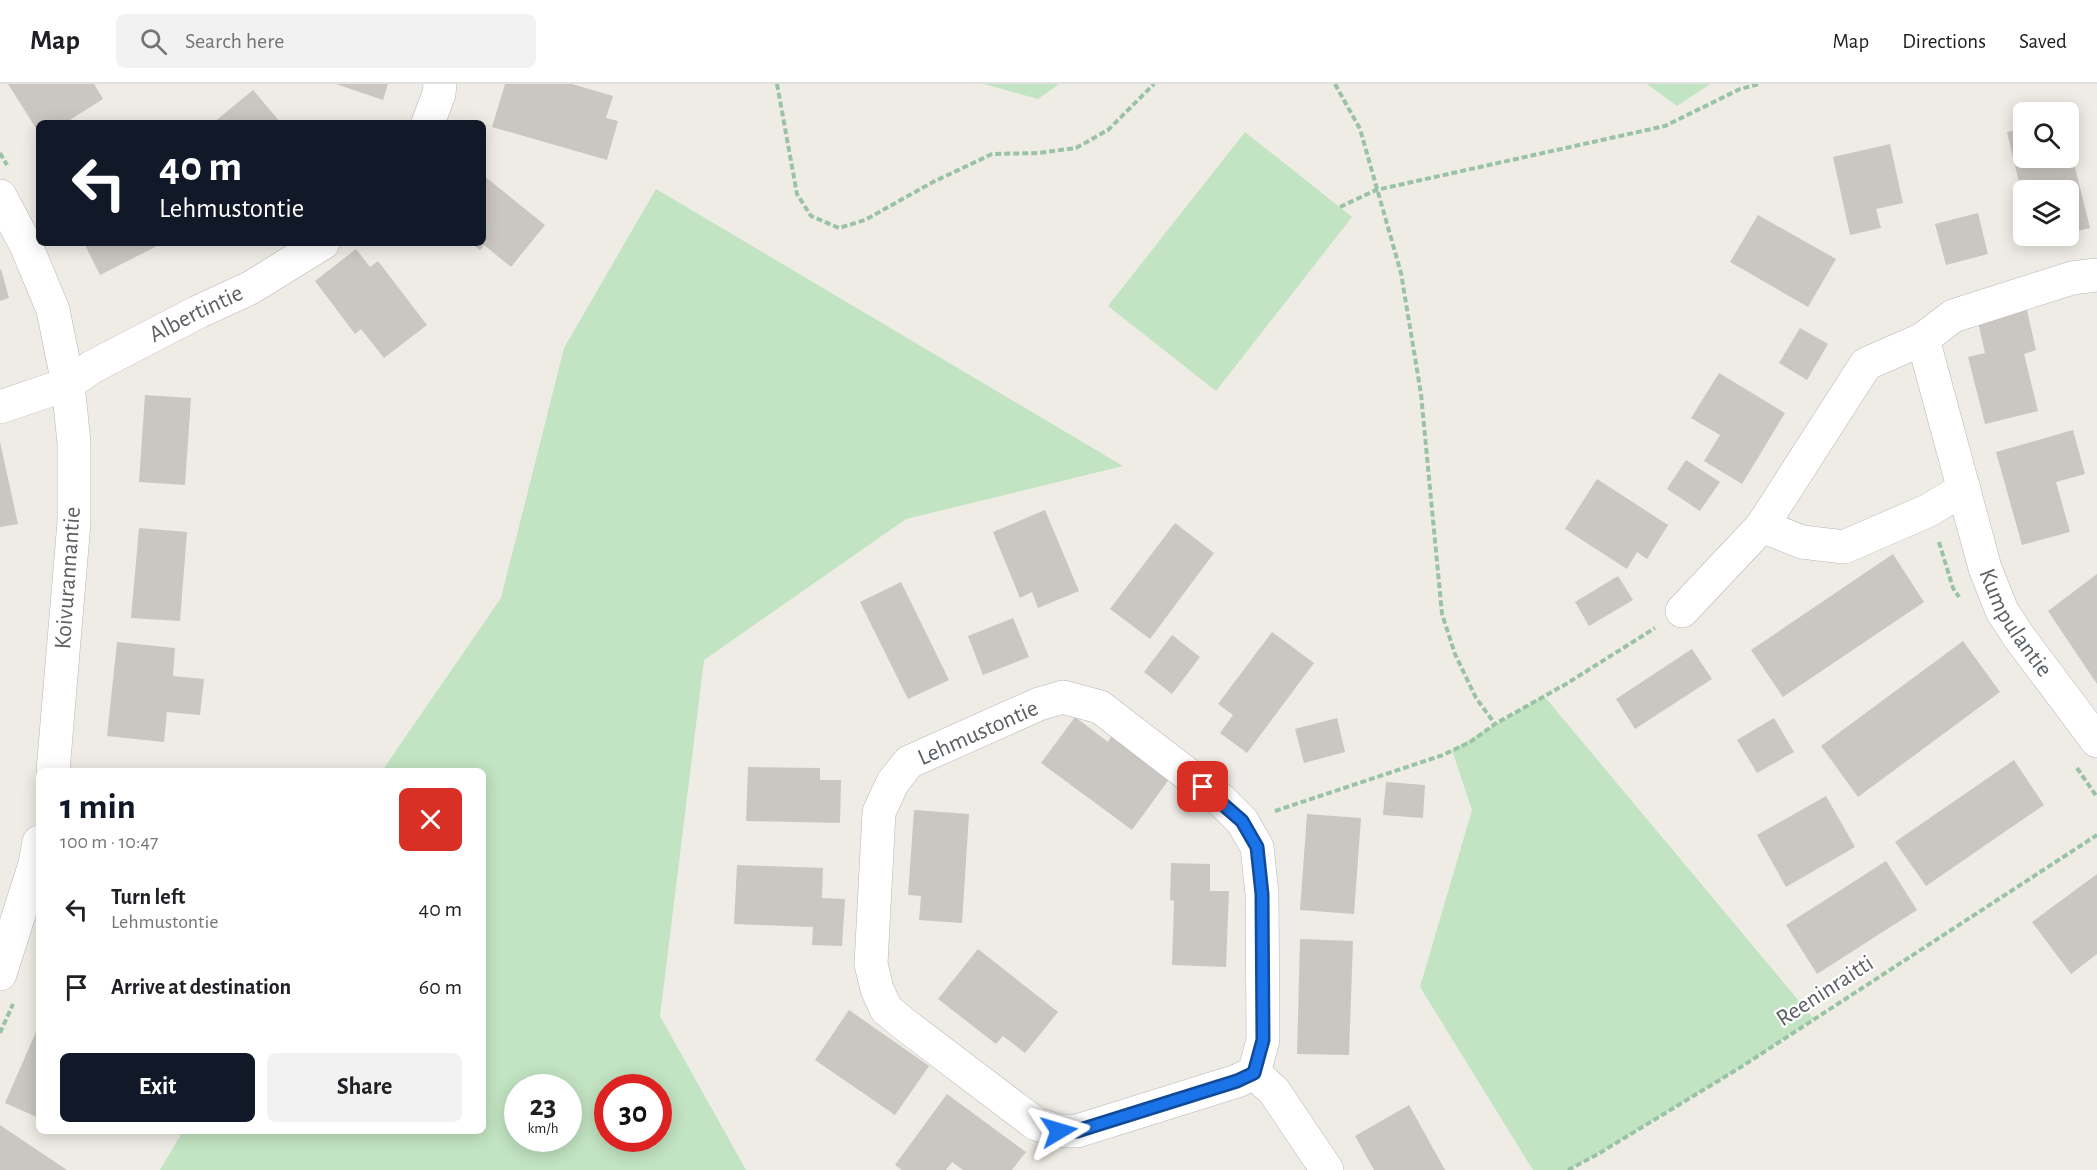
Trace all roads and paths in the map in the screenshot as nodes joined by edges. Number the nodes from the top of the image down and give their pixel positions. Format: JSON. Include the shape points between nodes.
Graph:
{"nodes":[{"id":1,"x":440,"y":84,"type":"edge"},
{"id":2,"x":777,"y":84,"type":"edge"},
{"id":3,"x":1154,"y":84,"type":"edge"},
{"id":4,"x":1335,"y":84,"type":"edge"},
{"id":5,"x":1759,"y":84,"type":"edge"},
{"id":6,"x":429,"y":120,"type":"edge"},
{"id":7,"x":1376,"y":190,"type":"junction"},
{"id":8,"x":0,"y":196,"type":"edge"},
{"id":9,"x":1340,"y":207,"type":"dead end"},
{"id":10,"x":318,"y":246,"type":"edge"},
{"id":11,"x":2097,"y":275,"type":"edge"},
{"id":12,"x":1923,"y":339,"type":"junction"},
{"id":13,"x":68,"y":384,"type":"junction"},
{"id":14,"x":0,"y":407,"type":"edge"},
{"id":15,"x":1964,"y":489,"type":"junction"},
{"id":16,"x":1762,"y":526,"type":"junction"},
{"id":17,"x":1682,"y":611,"type":"joint"},
{"id":18,"x":1495,"y":724,"type":"junction"},
{"id":19,"x":2097,"y":741,"type":"edge"},
{"id":20,"x":53,"y":768,"type":"edge"},
{"id":21,"x":1242,"y":821,"type":"junction"},
{"id":22,"x":2097,"y":835,"type":"edge"},
{"id":23,"x":36,"y":858,"type":"edge"},
{"id":24,"x":0,"y":974,"type":"edge"},
{"id":25,"x":1254,"y":1073,"type":"junction"},
{"id":26,"x":1327,"y":1170,"type":"edge"},
{"id":27,"x":1568,"y":1170,"type":"edge"}],
"edges":[{"from":1,"to":6,"type":"street"},
{"from":2,"to":3,"type":"path","via":[[796,194],[811,216],[839,228],[865,220],[992,154],[1076,148],[1108,130]]},
{"from":4,"to":7,"type":"path","via":[[1360,129]]},
{"from":5,"to":7,"type":"path","via":[[1740,88],[1665,126]]},
{"from":7,"to":9,"type":"path"},
{"from":7,"to":18,"type":"path","via":[[1401,273],[1421,394],[1442,614],[1459,663],[1476,698]]},
{"from":8,"to":13,"type":"street","name":"Koivurannantie","via":[[53,310]]},
{"from":10,"to":13,"type":"street","name":"Albertintie","via":[[250,288],[93,367]]},
{"from":11,"to":12,"type":"street","via":[[1953,316]]},
{"from":12,"to":15,"type":"street","name":"Kumpulantie"},
{"from":12,"to":16,"type":"street","via":[[1866,364]]},
{"from":13,"to":14,"type":"street"},
{"from":13,"to":20,"type":"street","name":"Koivurannantie","via":[[74,443],[74,522]]},
{"from":15,"to":16,"type":"street","via":[[1929,510],[1844,547],[1802,542]]},
{"from":15,"to":19,"type":"street","name":"Kumpulantie","via":[[1985,568],[2002,610]]},
{"from":16,"to":17,"type":"street"},
{"from":17,"to":18,"type":"path"},
{"from":18,"to":21,"type":"path","via":[[1443,755]]},
{"from":21,"to":25,"type":"street","name":"Lehmustontie","via":[[1257,847],[1262,894],[1263,1040]]},
{"from":21,"to":25,"type":"street","name":"Lehmustontie","via":[[1221,800],[1100,707],[1063,697],[1040,704],[909,762],[893,782],[879,812],[871,964],[886,1009],[1036,1124],[1059,1131],[1077,1131]]},
{"from":22,"to":27,"type":"path","name":"Reeninraitti","via":[[1741,1067]]},
{"from":23,"to":24,"type":"street"},
{"from":25,"to":26,"type":"street","via":[[1274,1091]]}]}
